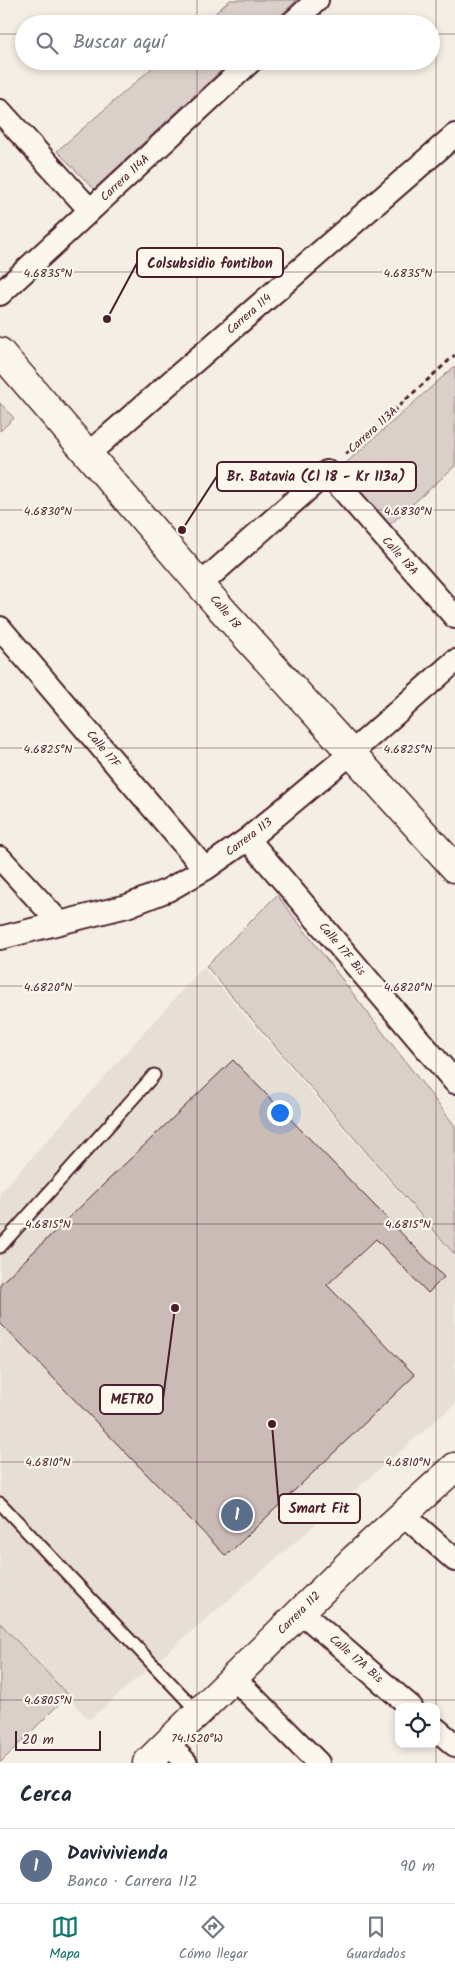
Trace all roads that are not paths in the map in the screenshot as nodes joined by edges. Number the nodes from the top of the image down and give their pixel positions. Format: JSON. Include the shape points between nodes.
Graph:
{"nodes":[{"id":1,"x":317,"y":0,"type":"edge"},
{"id":2,"x":301,"y":15,"type":"edge"},
{"id":3,"x":241,"y":70,"type":"edge"},
{"id":4,"x":0,"y":111,"type":"edge"},
{"id":5,"x":455,"y":135,"type":"edge"},
{"id":6,"x":90,"y":210,"type":"junction"},
{"id":7,"x":0,"y":294,"type":"edge"},
{"id":8,"x":0,"y":352,"type":"edge"},
{"id":9,"x":88,"y":454,"type":"junction"},
{"id":10,"x":201,"y":584,"type":"junction"},
{"id":11,"x":455,"y":617,"type":"edge"},
{"id":12,"x":0,"y":628,"type":"edge"},
{"id":13,"x":455,"y":661,"type":"edge"},
{"id":14,"x":350,"y":754,"type":"junction"},
{"id":15,"x":248,"y":839,"type":"junction"},
{"id":16,"x":0,"y":858,"type":"edge"},
{"id":17,"x":455,"y":868,"type":"edge"},
{"id":18,"x":205,"y":869,"type":"junction"},
{"id":19,"x":59,"y":922,"type":"junction"},
{"id":20,"x":0,"y":938,"type":"edge"},
{"id":21,"x":154,"y":1075,"type":"dead end"},
{"id":22,"x":455,"y":1082,"type":"edge"},
{"id":23,"x":0,"y":1247,"type":"edge"},
{"id":24,"x":455,"y":1467,"type":"edge"},
{"id":25,"x":0,"y":1503,"type":"edge"},
{"id":26,"x":403,"y":1514,"type":"junction"},
{"id":27,"x":455,"y":1560,"type":"edge"},
{"id":28,"x":300,"y":1612,"type":"junction"},
{"id":29,"x":234,"y":1678,"type":"junction"},
{"id":30,"x":406,"y":1703,"type":"edge"},
{"id":31,"x":199,"y":1712,"type":"junction"},
{"id":32,"x":440,"y":1732,"type":"edge"},
{"id":33,"x":167,"y":1743,"type":"junction"},
{"id":34,"x":455,"y":1745,"type":"edge"},
{"id":35,"x":148,"y":1763,"type":"edge"},
{"id":36,"x":186,"y":1763,"type":"edge"},
{"id":37,"x":318,"y":1763,"type":"edge"}],
"edges":[{"from":1,"to":2,"type":"street"},
{"from":3,"to":6,"type":"street","name":"Carrera 114A"},
{"from":4,"to":6,"type":"street"},
{"from":5,"to":9,"type":"street","name":"Carrera 114"},
{"from":6,"to":7,"type":"street","name":"Carrera 114A"},
{"from":8,"to":9,"type":"street","name":"Calle 18"},
{"from":9,"to":10,"type":"street","name":"Calle 18"},
{"from":10,"to":11,"type":"street","name":"Calle 18A","via":[[327,472]]},
{"from":10,"to":14,"type":"street","name":"Calle 18"},
{"from":12,"to":18,"type":"street","name":"Calle 17F"},
{"from":13,"to":14,"type":"street","name":"Carrera 113"},
{"from":14,"to":15,"type":"street","name":"Carrera 113"},
{"from":14,"to":17,"type":"street","name":"Calle 18"},
{"from":15,"to":18,"type":"street","name":"Carrera 113"},
{"from":15,"to":22,"type":"street","name":"Calle 17F Bis"},
{"from":16,"to":19,"type":"street"},
{"from":18,"to":19,"type":"street","name":"Carrera 113","via":[[168,890],[127,906]]},
{"from":19,"to":20,"type":"street","name":"Carrera 113"},
{"from":21,"to":23,"type":"lane"},
{"from":24,"to":26,"type":"street","name":"Carrera 112"},
{"from":25,"to":31,"type":"lane"},
{"from":26,"to":27,"type":"street"},
{"from":26,"to":28,"type":"street","name":"Carrera 112"},
{"from":28,"to":29,"type":"street","name":"Carrera 112"},
{"from":28,"to":30,"type":"street","name":"Calle 17A Bis"},
{"from":29,"to":31,"type":"street","name":"Carrera 112"},
{"from":29,"to":37,"type":"street"},
{"from":31,"to":33,"type":"street","name":"Carrera 112"},
{"from":32,"to":34,"type":"street"},
{"from":33,"to":35,"type":"street","name":"Carrera 112"},
{"from":33,"to":36,"type":"street"}]}
